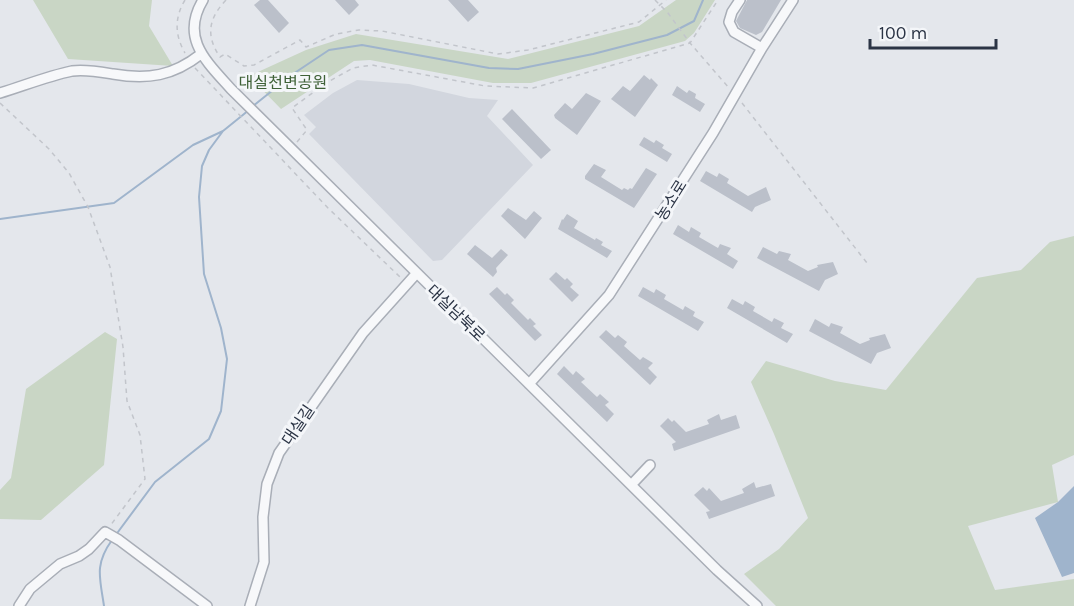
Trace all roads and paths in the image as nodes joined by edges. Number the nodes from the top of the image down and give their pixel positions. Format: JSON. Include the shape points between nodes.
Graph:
{"nodes":[{"id":1,"x":185,"y":0,"type":"edge"},
{"id":2,"x":203,"y":0,"type":"edge"},
{"id":3,"x":226,"y":0,"type":"edge"},
{"id":4,"x":655,"y":0,"type":"edge"},
{"id":5,"x":666,"y":0,"type":"edge"},
{"id":6,"x":718,"y":0,"type":"edge"},
{"id":7,"x":740,"y":0,"type":"edge"},
{"id":8,"x":793,"y":0,"type":"edge"},
{"id":9,"x":660,"y":4,"type":"junction"},
{"id":10,"x":690,"y":43,"type":"junction"},
{"id":11,"x":762,"y":48,"type":"junction"},
{"id":12,"x":201,"y":54,"type":"junction"},
{"id":13,"x":187,"y":57,"type":"dead end"},
{"id":14,"x":194,"y":67,"type":"dead end"},
{"id":15,"x":0,"y":93,"type":"edge"},
{"id":16,"x":736,"y":96,"type":"junction"},
{"id":17,"x":0,"y":103,"type":"edge"},
{"id":18,"x":292,"y":148,"type":"junction"},
{"id":19,"x":867,"y":263,"type":"dead end"},
{"id":20,"x":416,"y":274,"type":"junction"},
{"id":21,"x":401,"y":277,"type":"dead end"},
{"id":22,"x":529,"y":384,"type":"junction"},
{"id":23,"x":650,"y":465,"type":"dead end"},
{"id":24,"x":632,"y":484,"type":"junction"},
{"id":25,"x":111,"y":535,"type":"junction"},
{"id":26,"x":19,"y":606,"type":"edge"},
{"id":27,"x":207,"y":606,"type":"edge"},
{"id":28,"x":250,"y":606,"type":"edge"},
{"id":29,"x":757,"y":606,"type":"edge"}],
"edges":[{"from":1,"to":13,"type":"path","via":[[179,9],[177,32]]},
{"from":2,"to":12,"type":"street","name":"대실남북로","via":[[195,14],[193,32]]},
{"from":3,"to":9,"type":"path","via":[[215,12],[211,39],[220,57],[225,54],[244,66],[254,65],[300,40],[306,47],[336,34],[359,30],[498,54],[528,50],[639,22]]},
{"from":4,"to":9,"type":"path"},
{"from":5,"to":9,"type":"path"},
{"from":6,"to":10,"type":"path"},
{"from":7,"to":11,"type":"street","via":[[729,22],[734,32]]},
{"from":8,"to":11,"type":"street","name":"농소로"},
{"from":9,"to":10,"type":"path"},
{"from":10,"to":16,"type":"path"},
{"from":10,"to":18,"type":"path","via":[[533,88],[485,86],[372,65],[354,68],[292,108],[307,130]]},
{"from":11,"to":16,"type":"street","name":"농소로"},
{"from":12,"to":15,"type":"street","via":[[186,66],[161,75],[134,77],[73,71]]},
{"from":12,"to":18,"type":"street","name":"대실남북로"},
{"from":14,"to":21,"type":"path"},
{"from":16,"to":19,"type":"path"},
{"from":16,"to":22,"type":"street","name":"농소로","via":[[609,295]]},
{"from":17,"to":25,"type":"path","via":[[69,173],[88,207],[110,267],[127,401],[140,435],[145,479]]},
{"from":18,"to":20,"type":"street","name":"대실남북로"},
{"from":20,"to":22,"type":"street","name":"대실남북로"},
{"from":20,"to":28,"type":"street","name":"대실길","via":[[363,333],[279,453],[267,484],[262,517],[264,562]]},
{"from":22,"to":24,"type":"street","name":"대실남북로"},
{"from":23,"to":24,"type":"street"},
{"from":24,"to":29,"type":"street","name":"대실남북로"},
{"from":25,"to":26,"type":"street","via":[[60,564],[30,589]]},
{"from":25,"to":27,"type":"street"}]}
